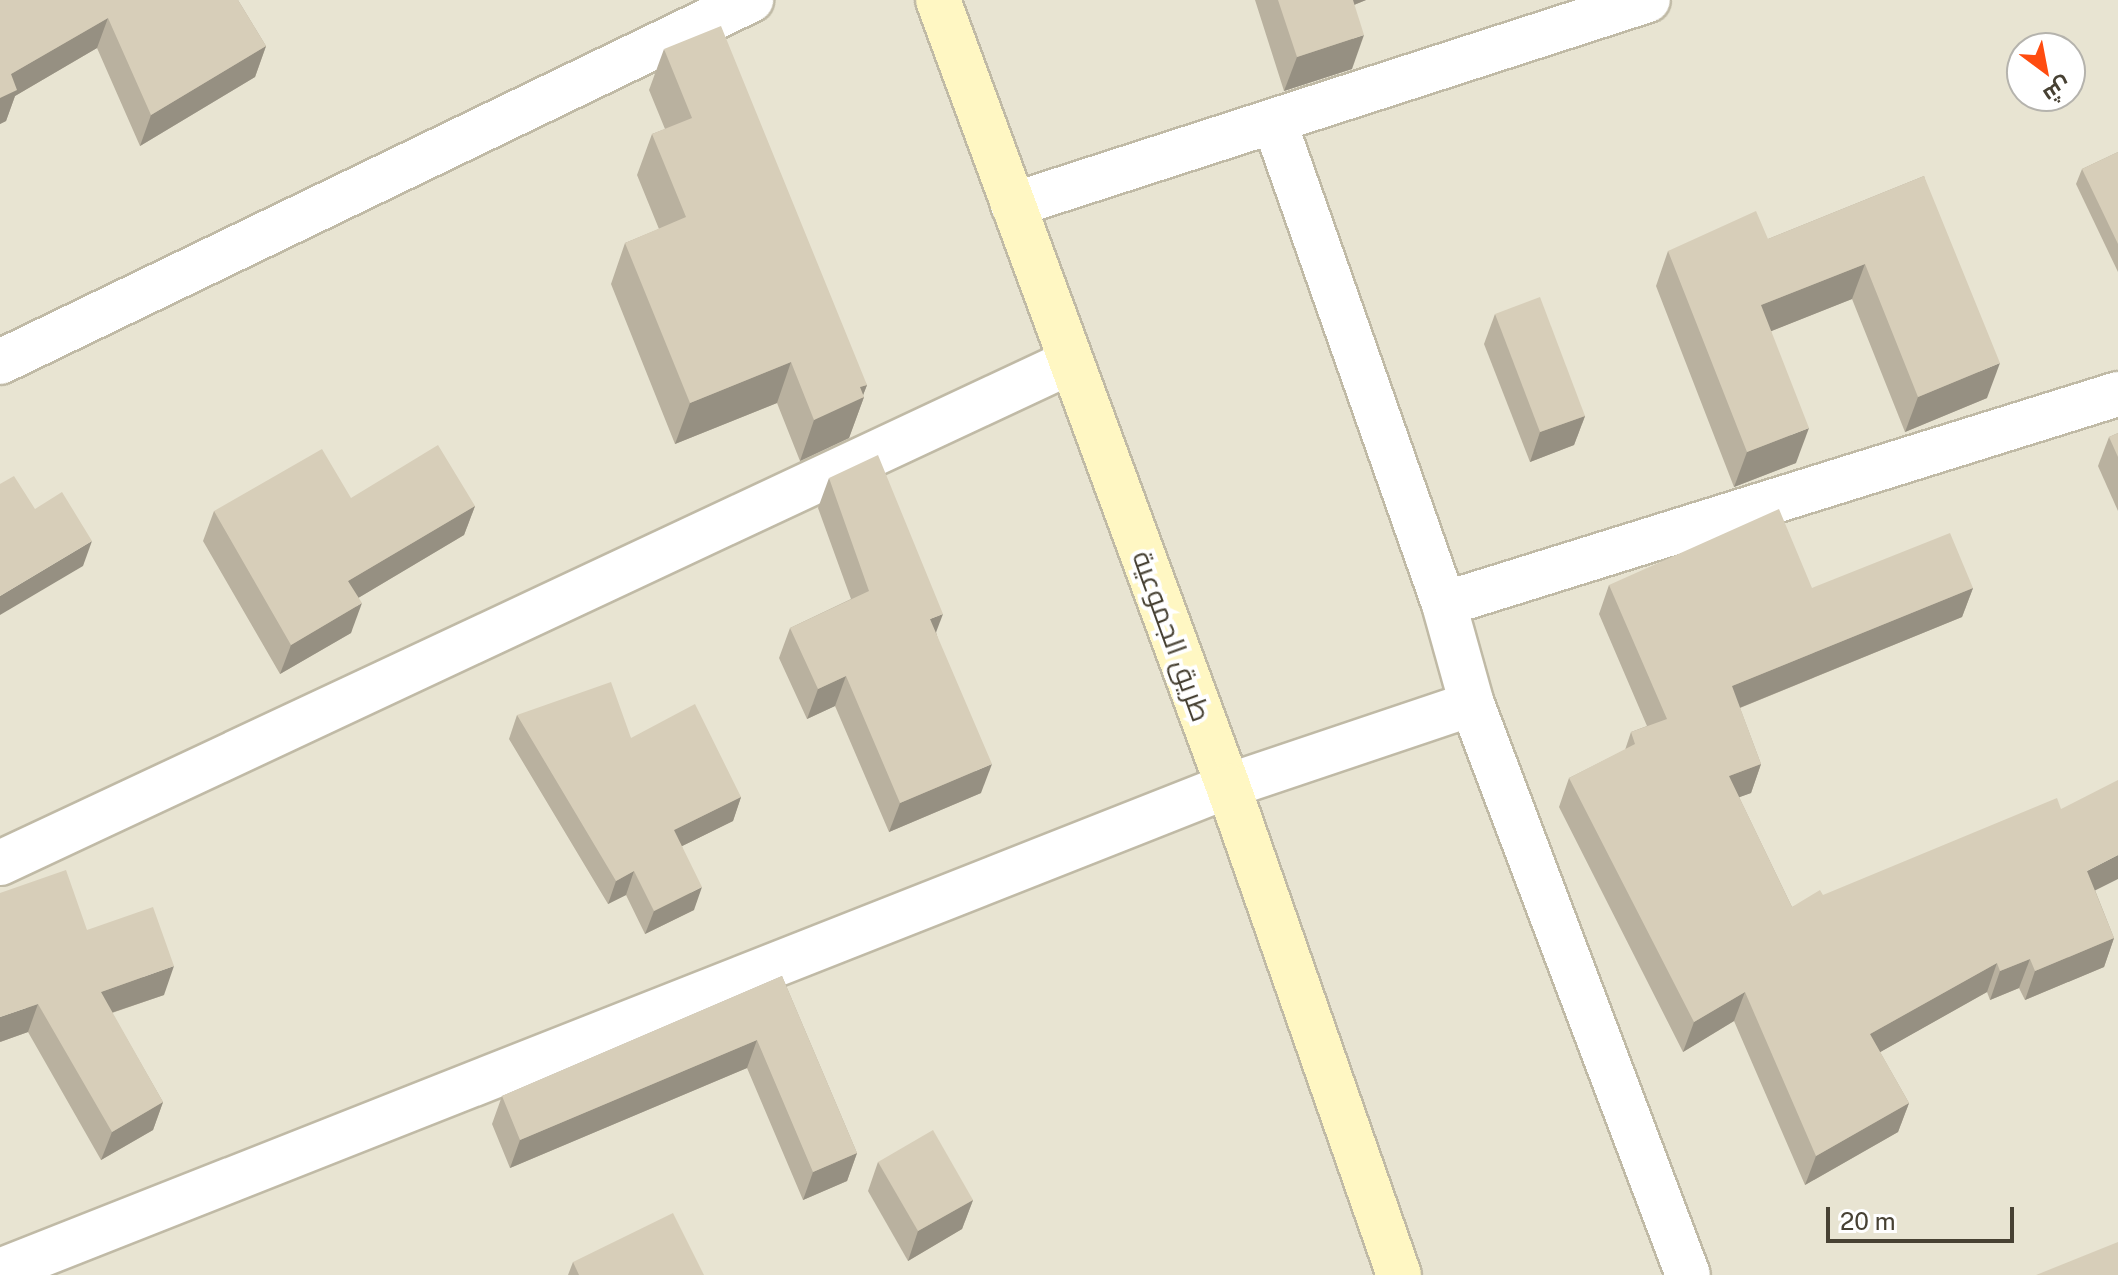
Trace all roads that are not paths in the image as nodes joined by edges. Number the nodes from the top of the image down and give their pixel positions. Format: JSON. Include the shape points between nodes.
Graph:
{"nodes":[{"id":1,"x":751,"y":0,"type":"edge"},
{"id":2,"x":938,"y":0,"type":"edge"},
{"id":3,"x":1648,"y":0,"type":"edge"},
{"id":4,"x":1274,"y":121,"type":"junction"},
{"id":5,"x":1013,"y":205,"type":"junction"},
{"id":6,"x":0,"y":362,"type":"edge"},
{"id":7,"x":1070,"y":362,"type":"junction"},
{"id":8,"x":2118,"y":394,"type":"edge"},
{"id":9,"x":1444,"y":604,"type":"junction"},
{"id":10,"x":1472,"y":704,"type":"junction"},
{"id":11,"x":1228,"y":786,"type":"junction"},
{"id":12,"x":0,"y":863,"type":"edge"},
{"id":13,"x":0,"y":1271,"type":"edge"},
{"id":14,"x":1398,"y":1275,"type":"edge"},
{"id":15,"x":1688,"y":1275,"type":"edge"}],
"edges":[{"from":1,"to":6,"type":"street"},
{"from":2,"to":5,"type":"main road","name":"طريق الجموعية"},
{"from":3,"to":4,"type":"street"},
{"from":4,"to":5,"type":"street"},
{"from":4,"to":9,"type":"street"},
{"from":5,"to":7,"type":"main road","name":"طريق الجموعية"},
{"from":7,"to":11,"type":"main road","name":"طريق الجموعية"},
{"from":7,"to":12,"type":"street"},
{"from":8,"to":9,"type":"street"},
{"from":9,"to":10,"type":"street"},
{"from":10,"to":11,"type":"street"},
{"from":10,"to":15,"type":"street"},
{"from":11,"to":13,"type":"street"},
{"from":11,"to":14,"type":"main road","name":"طريق الجموعية"}]}
